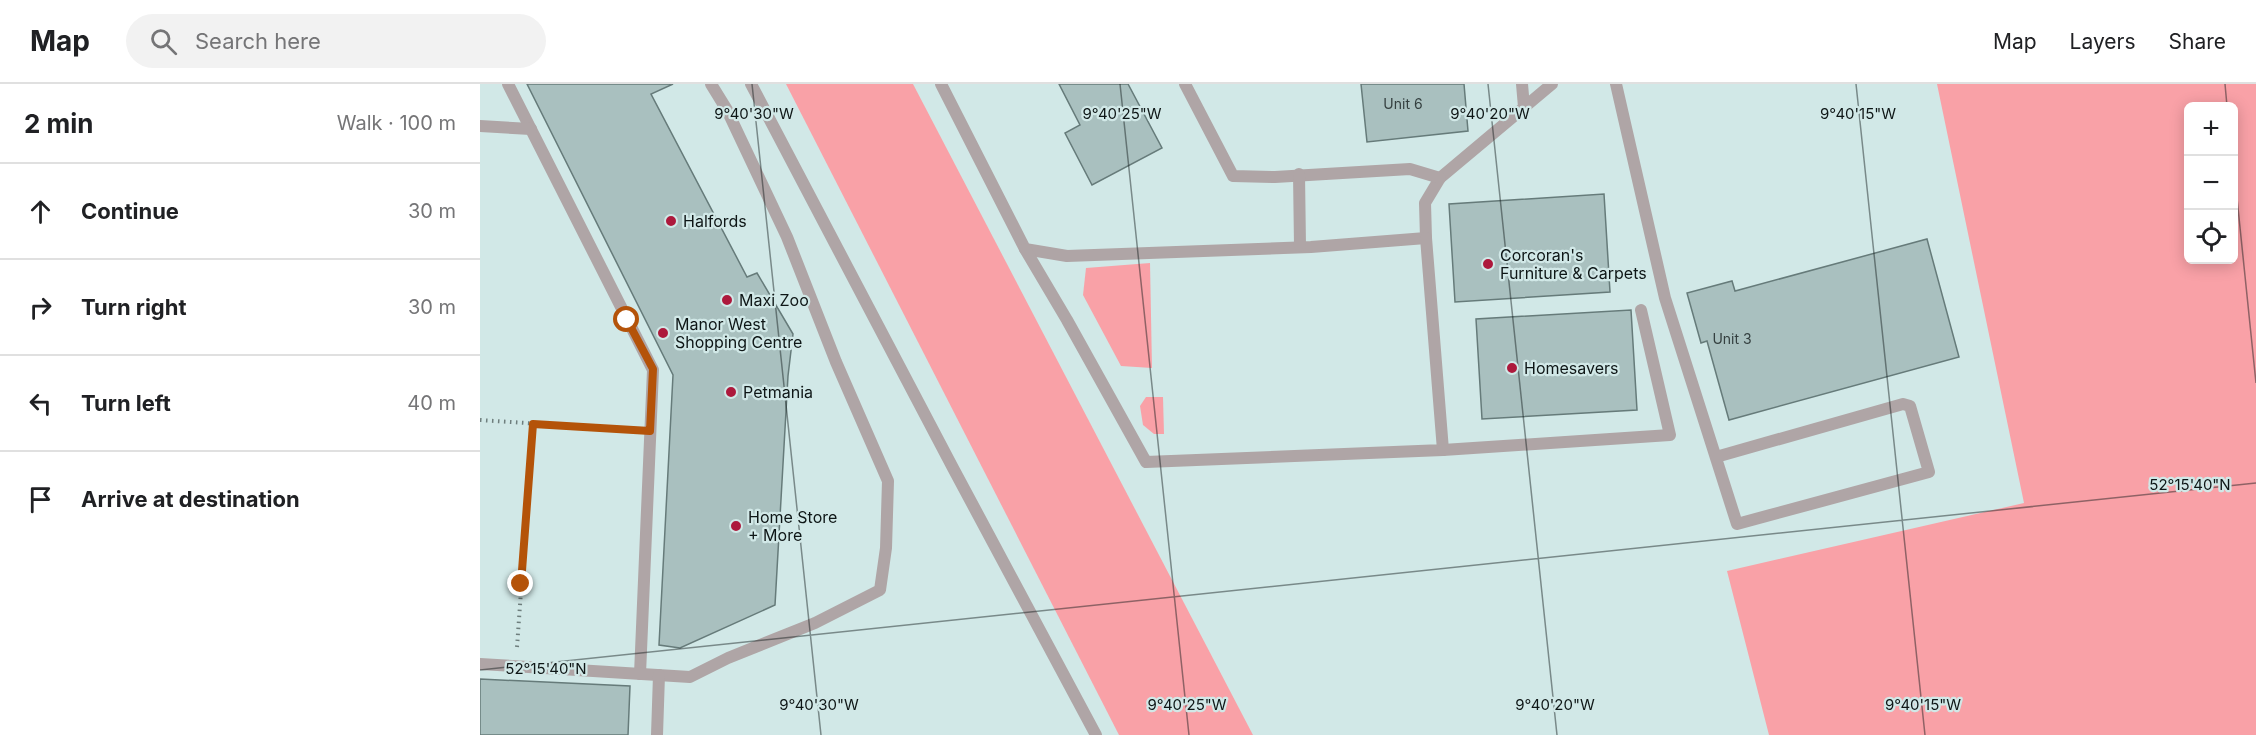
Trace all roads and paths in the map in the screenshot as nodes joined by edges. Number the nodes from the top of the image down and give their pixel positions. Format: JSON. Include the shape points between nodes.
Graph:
{"nodes":[{"id":1,"x":508,"y":84,"type":"edge"},
{"id":2,"x":711,"y":84,"type":"edge"},
{"id":3,"x":751,"y":84,"type":"edge"},
{"id":4,"x":941,"y":84,"type":"edge"},
{"id":5,"x":1185,"y":84,"type":"edge"},
{"id":6,"x":1522,"y":84,"type":"edge"},
{"id":7,"x":1552,"y":84,"type":"edge"},
{"id":8,"x":1616,"y":84,"type":"edge"},
{"id":9,"x":1524,"y":106,"type":"junction"},
{"id":10,"x":480,"y":126,"type":"edge"},
{"id":11,"x":531,"y":129,"type":"junction"},
{"id":12,"x":1299,"y":174,"type":"junction"},
{"id":13,"x":1440,"y":177,"type":"junction"},
{"id":14,"x":1426,"y":238,"type":"junction"},
{"id":15,"x":1300,"y":246,"type":"junction"},
{"id":16,"x":1024,"y":249,"type":"junction"},
{"id":17,"x":1641,"y":310,"type":"dead end"},
{"id":18,"x":480,"y":420,"type":"edge"},
{"id":19,"x":533,"y":424,"type":"junction"},
{"id":20,"x":650,"y":431,"type":"junction"},
{"id":21,"x":1443,"y":450,"type":"junction"},
{"id":22,"x":1716,"y":457,"type":"junction"},
{"id":23,"x":480,"y":664,"type":"edge"},
{"id":24,"x":516,"y":666,"type":"junction"},
{"id":25,"x":640,"y":674,"type":"junction"},
{"id":26,"x":659,"y":675,"type":"junction"},
{"id":27,"x":657,"y":735,"type":"edge"},
{"id":28,"x":1096,"y":735,"type":"edge"}],
"edges":[{"from":1,"to":11,"type":"lane"},
{"from":2,"to":26,"type":"lane","via":[[787,237],[888,481],[886,549],[880,590],[815,623],[690,676]]},
{"from":3,"to":28,"type":"lane"},
{"from":4,"to":16,"type":"lane"},
{"from":5,"to":12,"type":"lane","via":[[1233,176]]},
{"from":6,"to":9,"type":"lane"},
{"from":7,"to":9,"type":"lane"},
{"from":8,"to":22,"type":"lane","via":[[1665,298]]},
{"from":9,"to":13,"type":"lane"},
{"from":10,"to":11,"type":"lane"},
{"from":11,"to":20,"type":"lane","via":[[653,369]]},
{"from":12,"to":13,"type":"lane","via":[[1410,169]]},
{"from":12,"to":15,"type":"lane"},
{"from":13,"to":14,"type":"lane","via":[[1425,203]]},
{"from":14,"to":15,"type":"lane"},
{"from":14,"to":21,"type":"lane"},
{"from":15,"to":16,"type":"lane","via":[[1067,256]]},
{"from":16,"to":21,"type":"lane","via":[[1146,462]]},
{"from":17,"to":21,"type":"lane","via":[[1670,435]]},
{"from":18,"to":19,"type":"path"},
{"from":19,"to":20,"type":"path"},
{"from":19,"to":24,"type":"path"},
{"from":20,"to":25,"type":"lane"},
{"from":22,"to":22,"type":"lane","via":[[1903,404],[1910,406],[1929,472],[1737,524]]},
{"from":23,"to":24,"type":"lane"},
{"from":24,"to":25,"type":"lane"},
{"from":25,"to":26,"type":"lane"},
{"from":26,"to":27,"type":"lane"}]}
